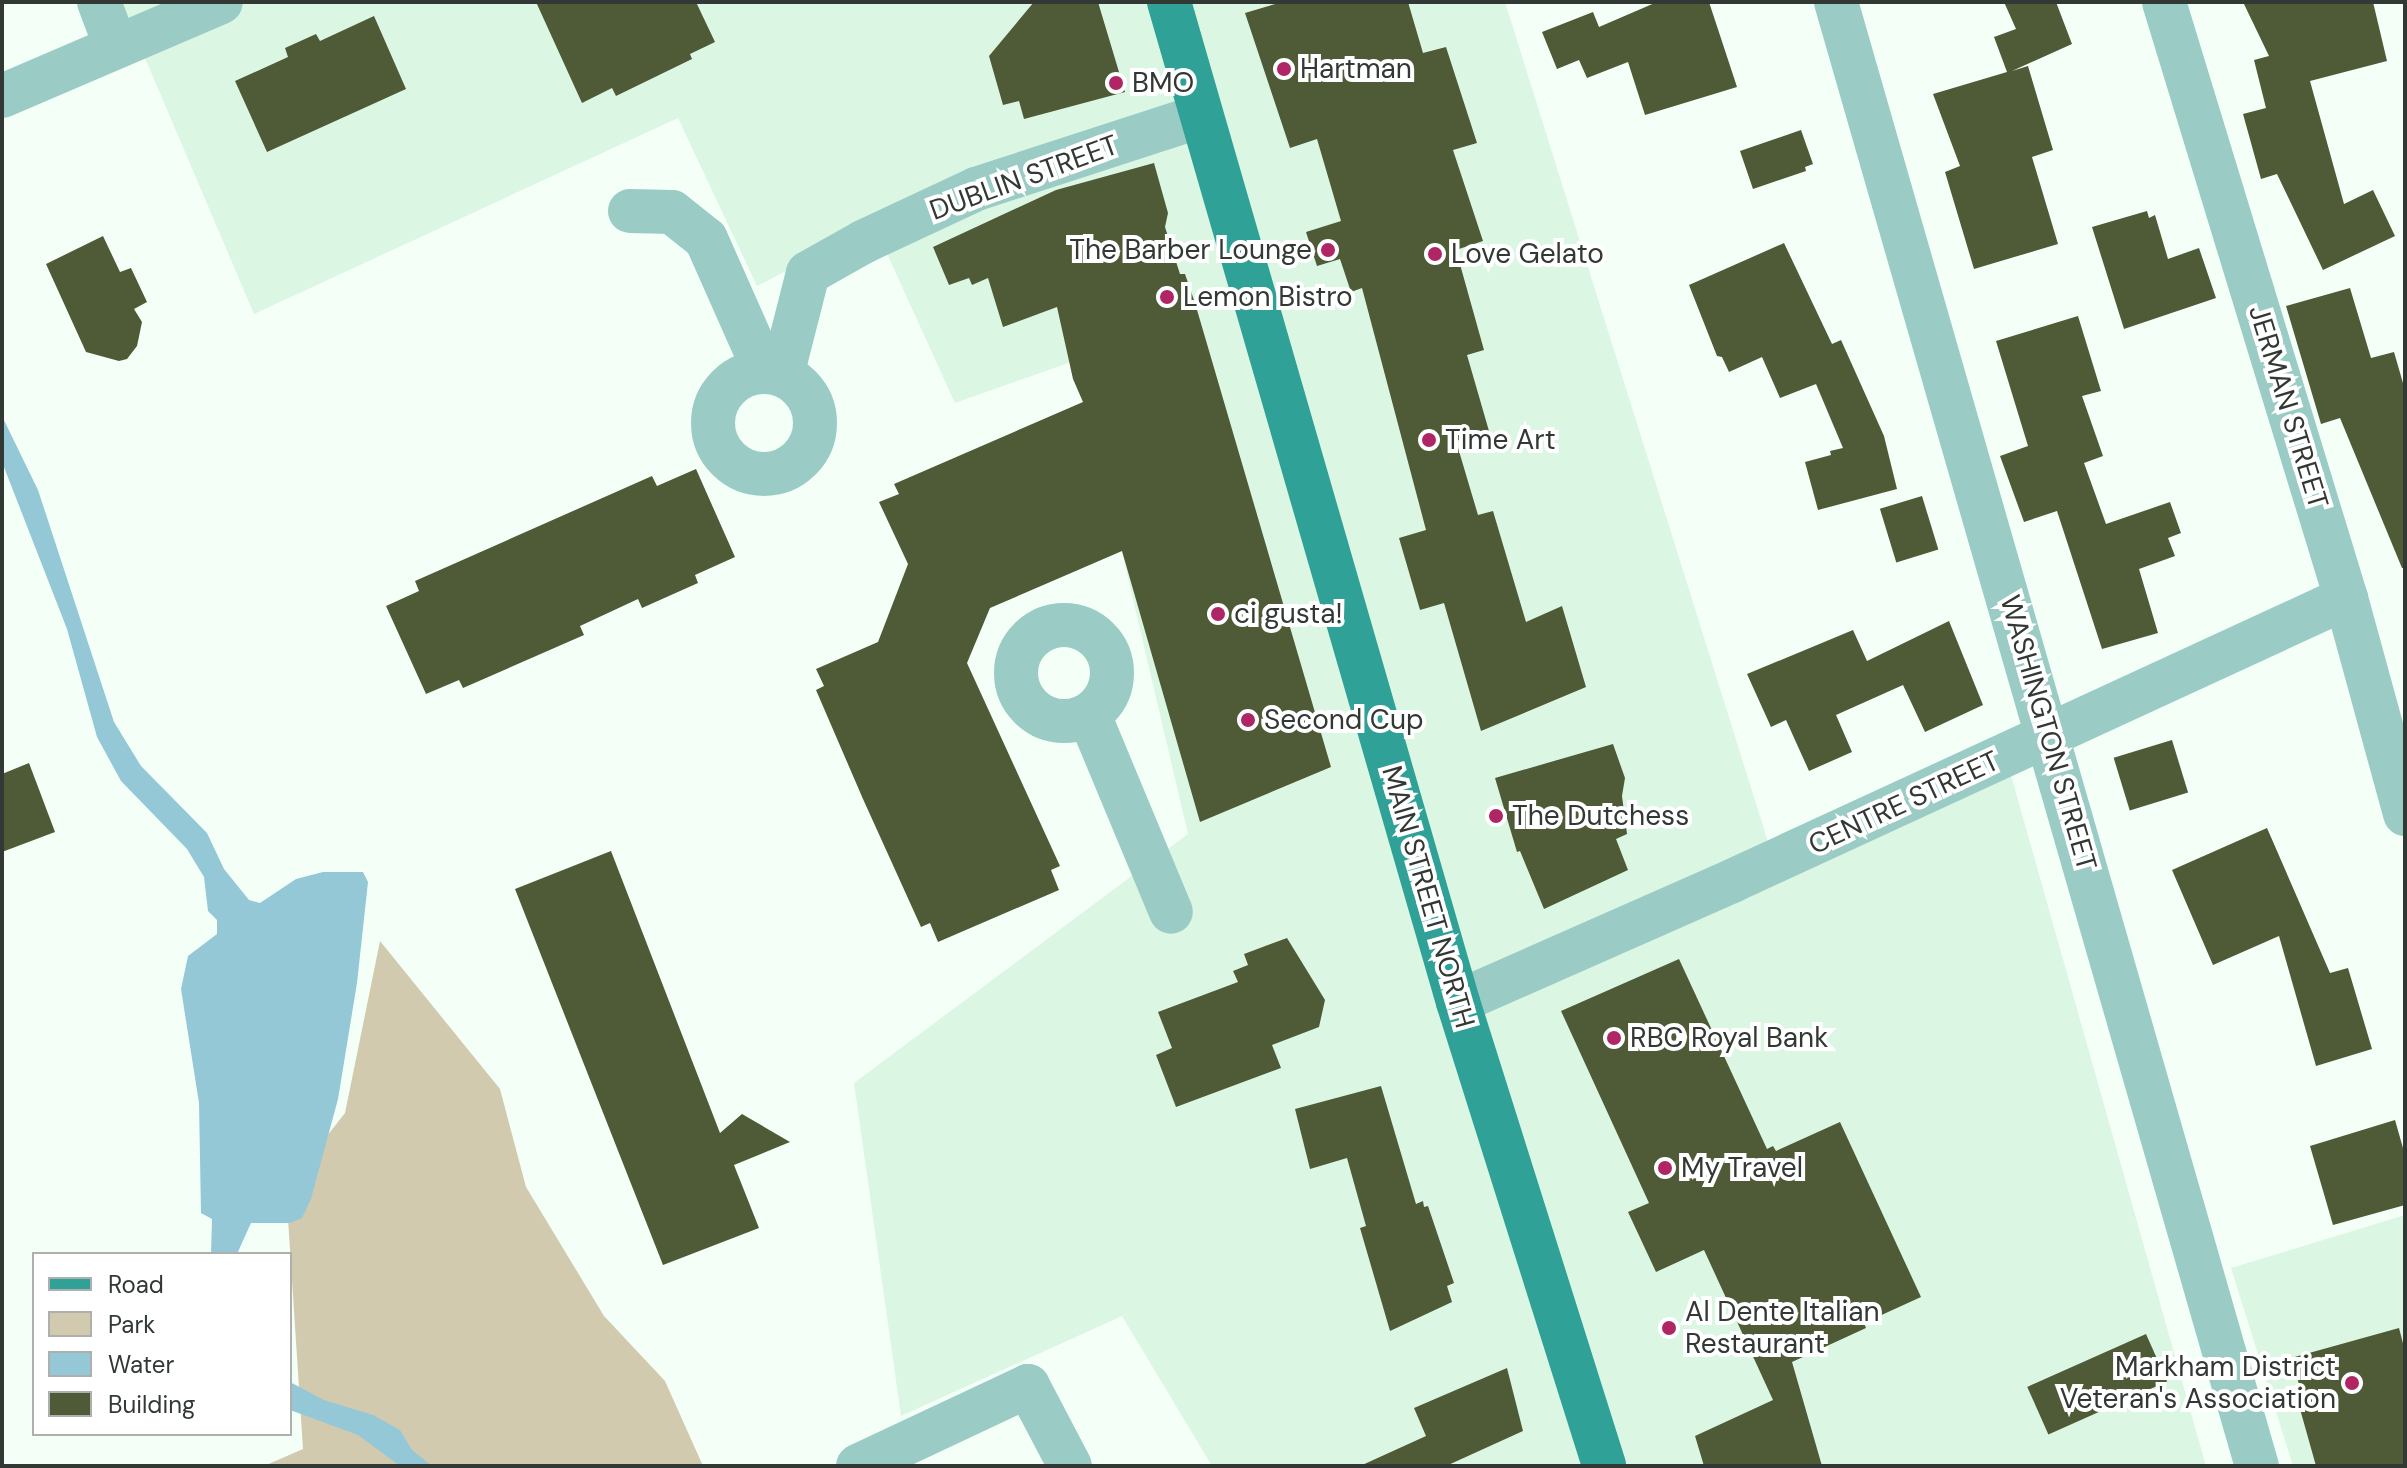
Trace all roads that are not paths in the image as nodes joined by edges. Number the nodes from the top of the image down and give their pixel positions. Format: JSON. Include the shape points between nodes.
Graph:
{"nodes":[{"id":1,"x":99,"y":2,"type":"edge"},
{"id":2,"x":221,"y":2,"type":"edge"},
{"id":3,"x":1169,"y":2,"type":"edge"},
{"id":4,"x":1836,"y":2,"type":"edge"},
{"id":5,"x":2164,"y":2,"type":"edge"},
{"id":6,"x":116,"y":47,"type":"junction"},
{"id":7,"x":2,"y":96,"type":"edge"},
{"id":8,"x":1201,"y":116,"type":"junction"},
{"id":9,"x":630,"y":211,"type":"dead end"},
{"id":10,"x":2346,"y":598,"type":"junction"},
{"id":11,"x":1089,"y":715,"type":"dead end"},
{"id":12,"x":2050,"y":736,"type":"junction"},
{"id":13,"x":2405,"y":814,"type":"edge"},
{"id":14,"x":1171,"y":912,"type":"dead end"},
{"id":15,"x":1458,"y":1002,"type":"junction"},
{"id":16,"x":858,"y":1466,"type":"edge"},
{"id":17,"x":1070,"y":1466,"type":"edge"},
{"id":18,"x":1604,"y":1466,"type":"edge"},
{"id":19,"x":2257,"y":1466,"type":"edge"}],
"edges":[{"from":1,"to":6,"type":"street"},
{"from":2,"to":6,"type":"street"},
{"from":3,"to":8,"type":"main road","name":"MAIN STREET NORTH"},
{"from":4,"to":12,"type":"street","name":"WASHINGTON STREET"},
{"from":5,"to":10,"type":"street","name":"JERMAN STREET"},
{"from":6,"to":7,"type":"street"},
{"from":8,"to":9,"type":"street","name":"DUBLIN STREET","via":[[976,189],[808,273],[774,374],[706,239],[672,212]]},
{"from":8,"to":15,"type":"main road","name":"MAIN STREET NORTH"},
{"from":10,"to":12,"type":"street","name":"CENTRE STREET"},
{"from":10,"to":13,"type":"street","name":"JERMAN STREET"},
{"from":11,"to":14,"type":"street"},
{"from":12,"to":15,"type":"street","name":"CENTRE STREET"},
{"from":12,"to":19,"type":"street","name":"WASHINGTON STREET"},
{"from":15,"to":18,"type":"main road","name":"MAIN STREET NORTH"},
{"from":16,"to":17,"type":"street","via":[[1028,1386]]}]}
